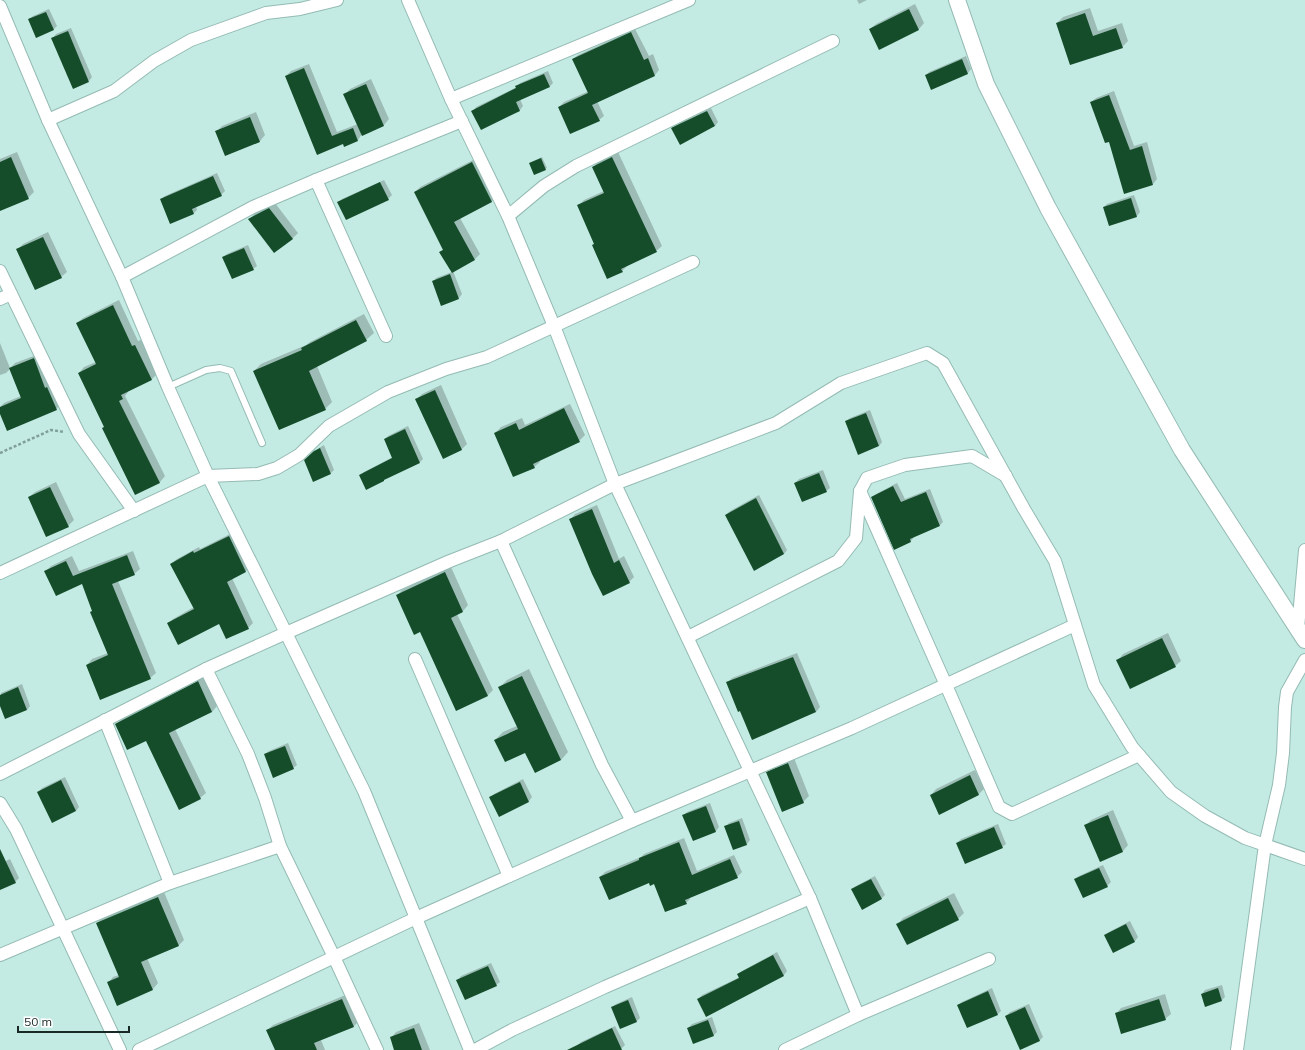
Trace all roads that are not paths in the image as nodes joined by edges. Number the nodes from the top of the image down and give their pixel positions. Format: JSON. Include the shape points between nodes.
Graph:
{"nodes":[{"id":1,"x":337,"y":0,"type":"edge"},
{"id":2,"x":408,"y":0,"type":"edge"},
{"id":3,"x":689,"y":0,"type":"edge"},
{"id":4,"x":957,"y":0,"type":"edge"},
{"id":5,"x":0,"y":6,"type":"edge"},
{"id":6,"x":833,"y":41,"type":"dead end"},
{"id":7,"x":451,"y":99,"type":"junction"},
{"id":8,"x":48,"y":120,"type":"junction"},
{"id":9,"x":462,"y":122,"type":"junction"},
{"id":10,"x":316,"y":180,"type":"junction"},
{"id":11,"x":508,"y":216,"type":"junction"},
{"id":12,"x":693,"y":262,"type":"dead end"},
{"id":13,"x":0,"y":270,"type":"edge"},
{"id":14,"x":122,"y":277,"type":"junction"},
{"id":15,"x":11,"y":294,"type":"junction"},
{"id":16,"x":0,"y":299,"type":"edge"},
{"id":17,"x":554,"y":326,"type":"junction"},
{"id":18,"x":386,"y":336,"type":"dead end"},
{"id":19,"x":168,"y":387,"type":"junction"},
{"id":20,"x":262,"y":443,"type":"dead end"},
{"id":21,"x":208,"y":476,"type":"junction"},
{"id":22,"x":1006,"y":476,"type":"junction"},
{"id":23,"x":615,"y":484,"type":"junction"},
{"id":24,"x":860,"y":491,"type":"junction"},
{"id":25,"x":134,"y":511,"type":"junction"},
{"id":26,"x":502,"y":541,"type":"junction"},
{"id":27,"x":1305,"y":550,"type":"edge"},
{"id":28,"x":0,"y":573,"type":"edge"},
{"id":29,"x":1075,"y":625,"type":"junction"},
{"id":30,"x":286,"y":633,"type":"junction"},
{"id":31,"x":1301,"y":634,"type":"edge"},
{"id":32,"x":688,"y":638,"type":"junction"},
{"id":33,"x":415,"y":660,"type":"dead end"},
{"id":34,"x":1305,"y":660,"type":"edge"},
{"id":35,"x":206,"y":669,"type":"junction"},
{"id":36,"x":946,"y":685,"type":"junction"},
{"id":37,"x":105,"y":720,"type":"junction"},
{"id":38,"x":1139,"y":755,"type":"junction"},
{"id":39,"x":751,"y":770,"type":"junction"},
{"id":40,"x":0,"y":774,"type":"edge"},
{"id":41,"x":0,"y":804,"type":"edge"},
{"id":42,"x":632,"y":821,"type":"junction"},
{"id":43,"x":1265,"y":845,"type":"junction"},
{"id":44,"x":280,"y":846,"type":"junction"},
{"id":45,"x":1305,"y":859,"type":"edge"},
{"id":46,"x":509,"y":876,"type":"junction"},
{"id":47,"x":170,"y":883,"type":"junction"},
{"id":48,"x":810,"y":898,"type":"junction"},
{"id":49,"x":416,"y":918,"type":"junction"},
{"id":50,"x":64,"y":928,"type":"junction"},
{"id":51,"x":0,"y":955,"type":"edge"},
{"id":52,"x":334,"y":957,"type":"junction"},
{"id":53,"x":989,"y":959,"type":"dead end"},
{"id":54,"x":858,"y":1015,"type":"junction"},
{"id":55,"x":120,"y":1050,"type":"edge"},
{"id":56,"x":139,"y":1050,"type":"edge"},
{"id":57,"x":377,"y":1050,"type":"edge"},
{"id":58,"x":470,"y":1050,"type":"edge"},
{"id":59,"x":475,"y":1050,"type":"edge"},
{"id":60,"x":785,"y":1050,"type":"edge"},
{"id":61,"x":1237,"y":1050,"type":"edge"}],
"edges":[{"from":1,"to":8,"type":"street","via":[[300,9],[266,13],[191,40],[154,61],[114,91]]},
{"from":2,"to":7,"type":"street"},
{"from":3,"to":7,"type":"street"},
{"from":4,"to":31,"type":"street","via":[[986,84],[1048,208],[1182,450]]},
{"from":5,"to":8,"type":"street"},
{"from":6,"to":11,"type":"street","via":[[576,166],[544,186]]},
{"from":7,"to":9,"type":"street"},
{"from":8,"to":14,"type":"street"},
{"from":9,"to":10,"type":"street"},
{"from":9,"to":11,"type":"street"},
{"from":10,"to":14,"type":"street","via":[[253,207]]},
{"from":10,"to":18,"type":"street"},
{"from":11,"to":17,"type":"street"},
{"from":12,"to":17,"type":"street"},
{"from":13,"to":15,"type":"street"},
{"from":14,"to":19,"type":"street"},
{"from":15,"to":16,"type":"street"},
{"from":15,"to":25,"type":"street","via":[[79,434]]},
{"from":17,"to":21,"type":"street","via":[[487,357],[446,369],[388,392],[329,426],[299,455],[277,468],[258,474]]},
{"from":17,"to":23,"type":"street"},
{"from":19,"to":20,"type":"lane","via":[[206,370],[220,368],[231,371]]},
{"from":19,"to":21,"type":"street"},
{"from":21,"to":25,"type":"street"},
{"from":21,"to":30,"type":"street"},
{"from":22,"to":23,"type":"street","via":[[943,363],[927,353],[841,383],[776,423]]},
{"from":22,"to":24,"type":"street","via":[[972,456],[906,465],[867,478]]},
{"from":22,"to":29,"type":"street","via":[[1055,561]]},
{"from":23,"to":26,"type":"street"},
{"from":23,"to":32,"type":"street"},
{"from":24,"to":32,"type":"street","via":[[856,538],[838,561]]},
{"from":24,"to":36,"type":"street"},
{"from":25,"to":28,"type":"street"},
{"from":26,"to":30,"type":"street"},
{"from":26,"to":42,"type":"street","via":[[602,765]]},
{"from":27,"to":31,"type":"street"},
{"from":29,"to":36,"type":"street"},
{"from":29,"to":38,"type":"street","via":[[1094,685]]},
{"from":30,"to":35,"type":"street"},
{"from":30,"to":49,"type":"street","via":[[364,791]]},
{"from":32,"to":39,"type":"street"},
{"from":33,"to":46,"type":"street"},
{"from":34,"to":43,"type":"street","via":[[1287,692],[1279,785]]},
{"from":35,"to":37,"type":"street"},
{"from":35,"to":44,"type":"street","via":[[248,754]]},
{"from":36,"to":38,"type":"street","via":[[999,807],[1012,814]]},
{"from":36,"to":39,"type":"street"},
{"from":37,"to":40,"type":"street"},
{"from":37,"to":47,"type":"street"},
{"from":38,"to":43,"type":"street","via":[[1172,792],[1188,804],[1245,838]]},
{"from":39,"to":42,"type":"street"},
{"from":39,"to":48,"type":"street"},
{"from":41,"to":50,"type":"street","via":[[16,829]]},
{"from":42,"to":46,"type":"street"},
{"from":43,"to":45,"type":"street"},
{"from":43,"to":61,"type":"street"},
{"from":44,"to":47,"type":"street"},
{"from":44,"to":52,"type":"street"},
{"from":46,"to":49,"type":"street"},
{"from":47,"to":50,"type":"street"},
{"from":48,"to":54,"type":"street"},
{"from":48,"to":59,"type":"street","via":[[605,987]]},
{"from":49,"to":52,"type":"street"},
{"from":49,"to":58,"type":"street"},
{"from":50,"to":51,"type":"street"},
{"from":50,"to":55,"type":"street"},
{"from":52,"to":56,"type":"street"},
{"from":52,"to":57,"type":"street"},
{"from":53,"to":54,"type":"street"},
{"from":54,"to":60,"type":"street"}]}
